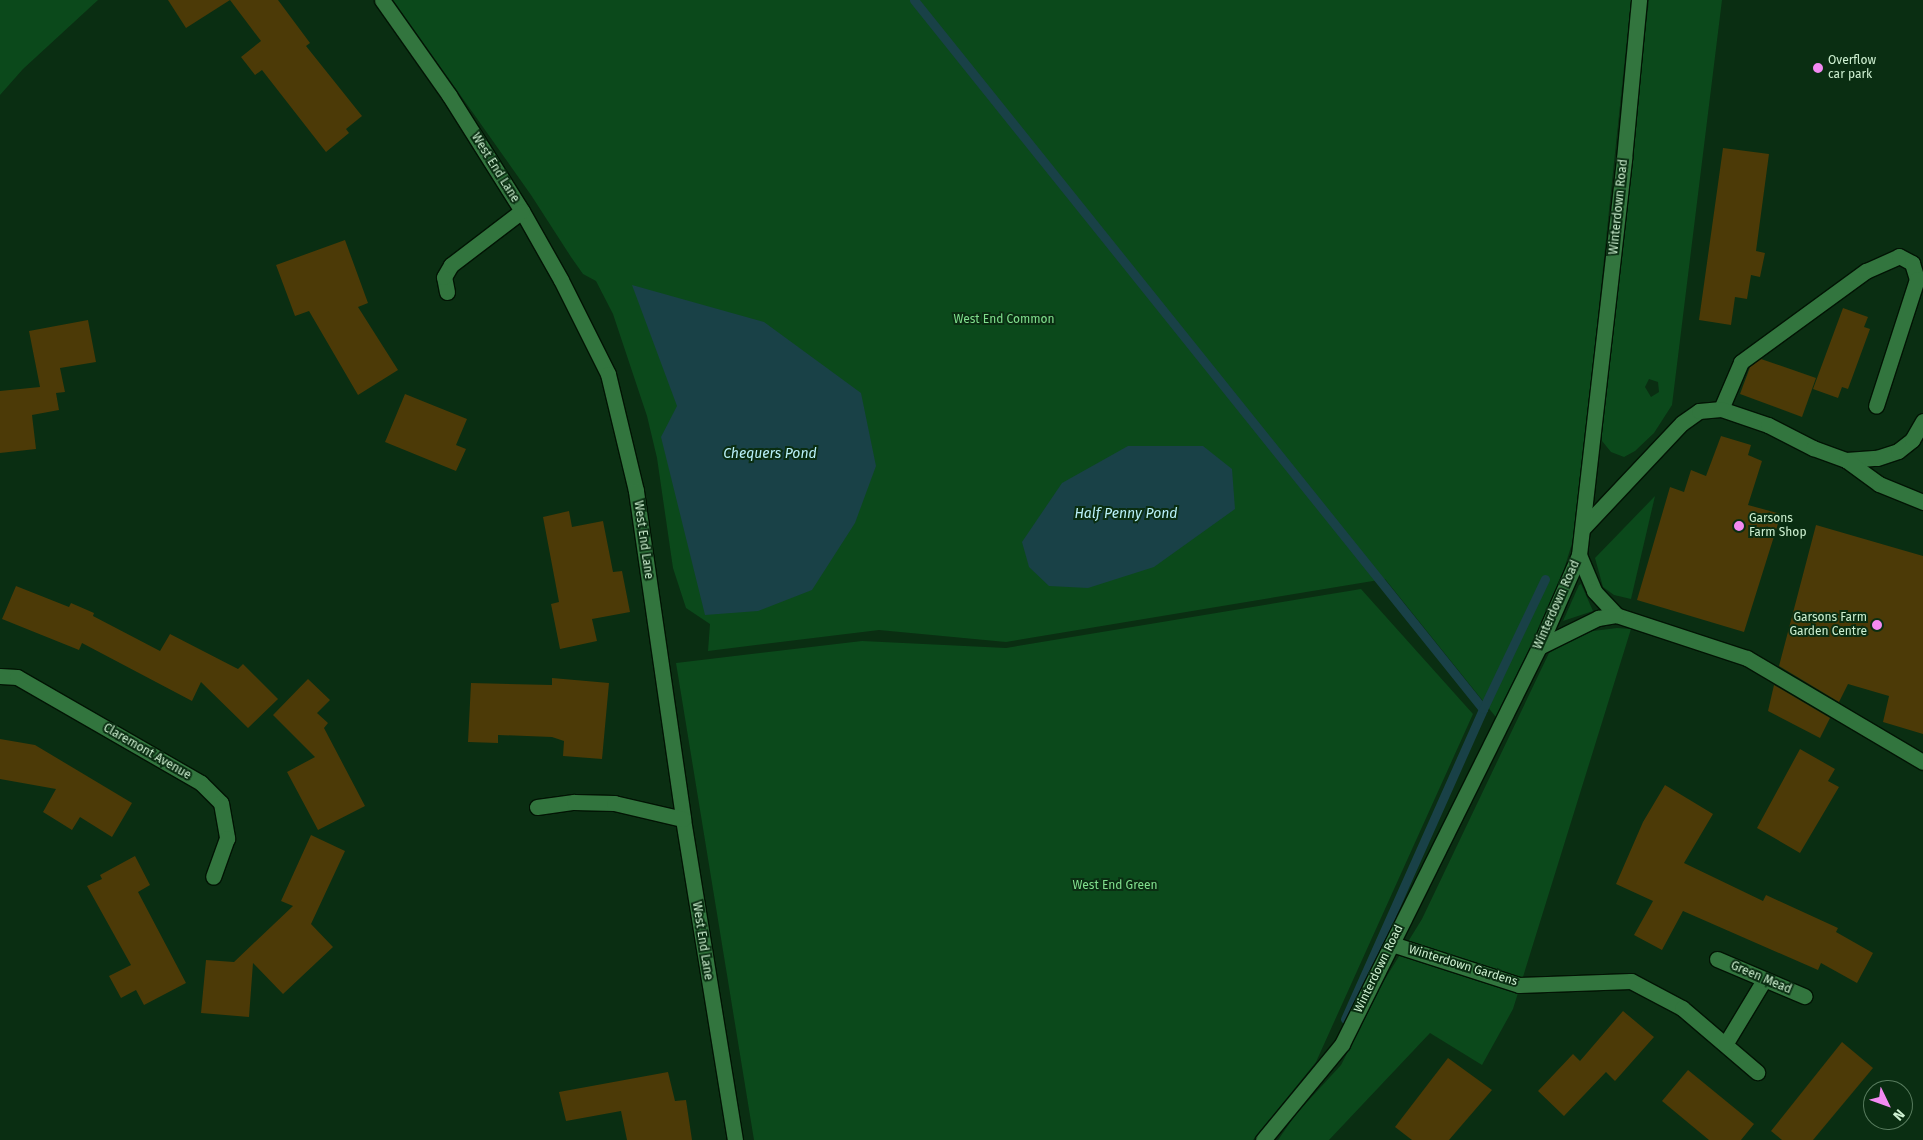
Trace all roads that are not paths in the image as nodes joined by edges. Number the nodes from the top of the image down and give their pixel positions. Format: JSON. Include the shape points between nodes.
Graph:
{"nodes":[{"id":1,"x":382,"y":0,"type":"edge"},
{"id":2,"x":1639,"y":0,"type":"edge"},
{"id":3,"x":522,"y":211,"type":"junction"},
{"id":4,"x":447,"y":292,"type":"dead end"},
{"id":5,"x":1876,"y":406,"type":"dead end"},
{"id":6,"x":1721,"y":409,"type":"junction"},
{"id":7,"x":1923,"y":421,"type":"edge"},
{"id":8,"x":1846,"y":460,"type":"junction"},
{"id":9,"x":1923,"y":502,"type":"edge"},
{"id":10,"x":1583,"y":528,"type":"junction"},
{"id":11,"x":1579,"y":555,"type":"junction"},
{"id":12,"x":1616,"y":615,"type":"junction"},
{"id":13,"x":1539,"y":647,"type":"junction"},
{"id":14,"x":0,"y":676,"type":"edge"},
{"id":15,"x":1923,"y":762,"type":"edge"},
{"id":16,"x":537,"y":807,"type":"dead end"},
{"id":17,"x":682,"y":818,"type":"junction"},
{"id":18,"x":213,"y":877,"type":"dead end"},
{"id":19,"x":1392,"y":944,"type":"junction"},
{"id":20,"x":1717,"y":959,"type":"dead end"},
{"id":21,"x":1764,"y":980,"type":"junction"},
{"id":22,"x":1804,"y":996,"type":"dead end"},
{"id":23,"x":1726,"y":1043,"type":"junction"},
{"id":24,"x":1757,"y":1072,"type":"dead end"},
{"id":25,"x":735,"y":1140,"type":"edge"},
{"id":26,"x":1263,"y":1140,"type":"edge"}],
"edges":[{"from":1,"to":3,"type":"street","name":"West End Lane","via":[[449,95]]},
{"from":2,"to":10,"type":"street","name":"Winterdown Road"},
{"from":3,"to":4,"type":"street","via":[[451,265],[444,277]]},
{"from":3,"to":17,"type":"street","name":"West End Lane","via":[[608,374],[636,491]]},
{"from":5,"to":6,"type":"street","via":[[1917,278],[1912,263],[1899,256],[1866,271],[1741,362]]},
{"from":6,"to":8,"type":"street","via":[[1768,424],[1813,448]]},
{"from":6,"to":10,"type":"street","via":[[1699,411],[1682,423]]},
{"from":7,"to":8,"type":"street","via":[[1912,440],[1898,452],[1877,458]]},
{"from":8,"to":9,"type":"street","via":[[1879,484]]},
{"from":10,"to":11,"type":"street","name":"Winterdown Road"},
{"from":11,"to":12,"type":"street","via":[[1594,591]]},
{"from":11,"to":13,"type":"street","name":"Winterdown Road"},
{"from":12,"to":13,"type":"street","via":[[1598,618]]},
{"from":12,"to":15,"type":"street","via":[[1747,658]]},
{"from":13,"to":19,"type":"street","name":"Winterdown Road"},
{"from":14,"to":18,"type":"street","name":"Claremont Avenue","via":[[17,677],[201,783],[221,803],[227,838]]},
{"from":16,"to":17,"type":"street","via":[[574,802],[614,803]]},
{"from":17,"to":25,"type":"street","name":"West End Lane"},
{"from":19,"to":23,"type":"street","name":"Winterdown Gardens","via":[[1519,985],[1631,981],[1682,1008]]},
{"from":19,"to":26,"type":"street","name":"Winterdown Road","via":[[1342,1044]]},
{"from":20,"to":21,"type":"street","name":"Green Mead"},
{"from":21,"to":22,"type":"street","name":"Green Mead"},
{"from":21,"to":23,"type":"street"},
{"from":23,"to":24,"type":"street","name":"Winterdown Gardens"}]}
